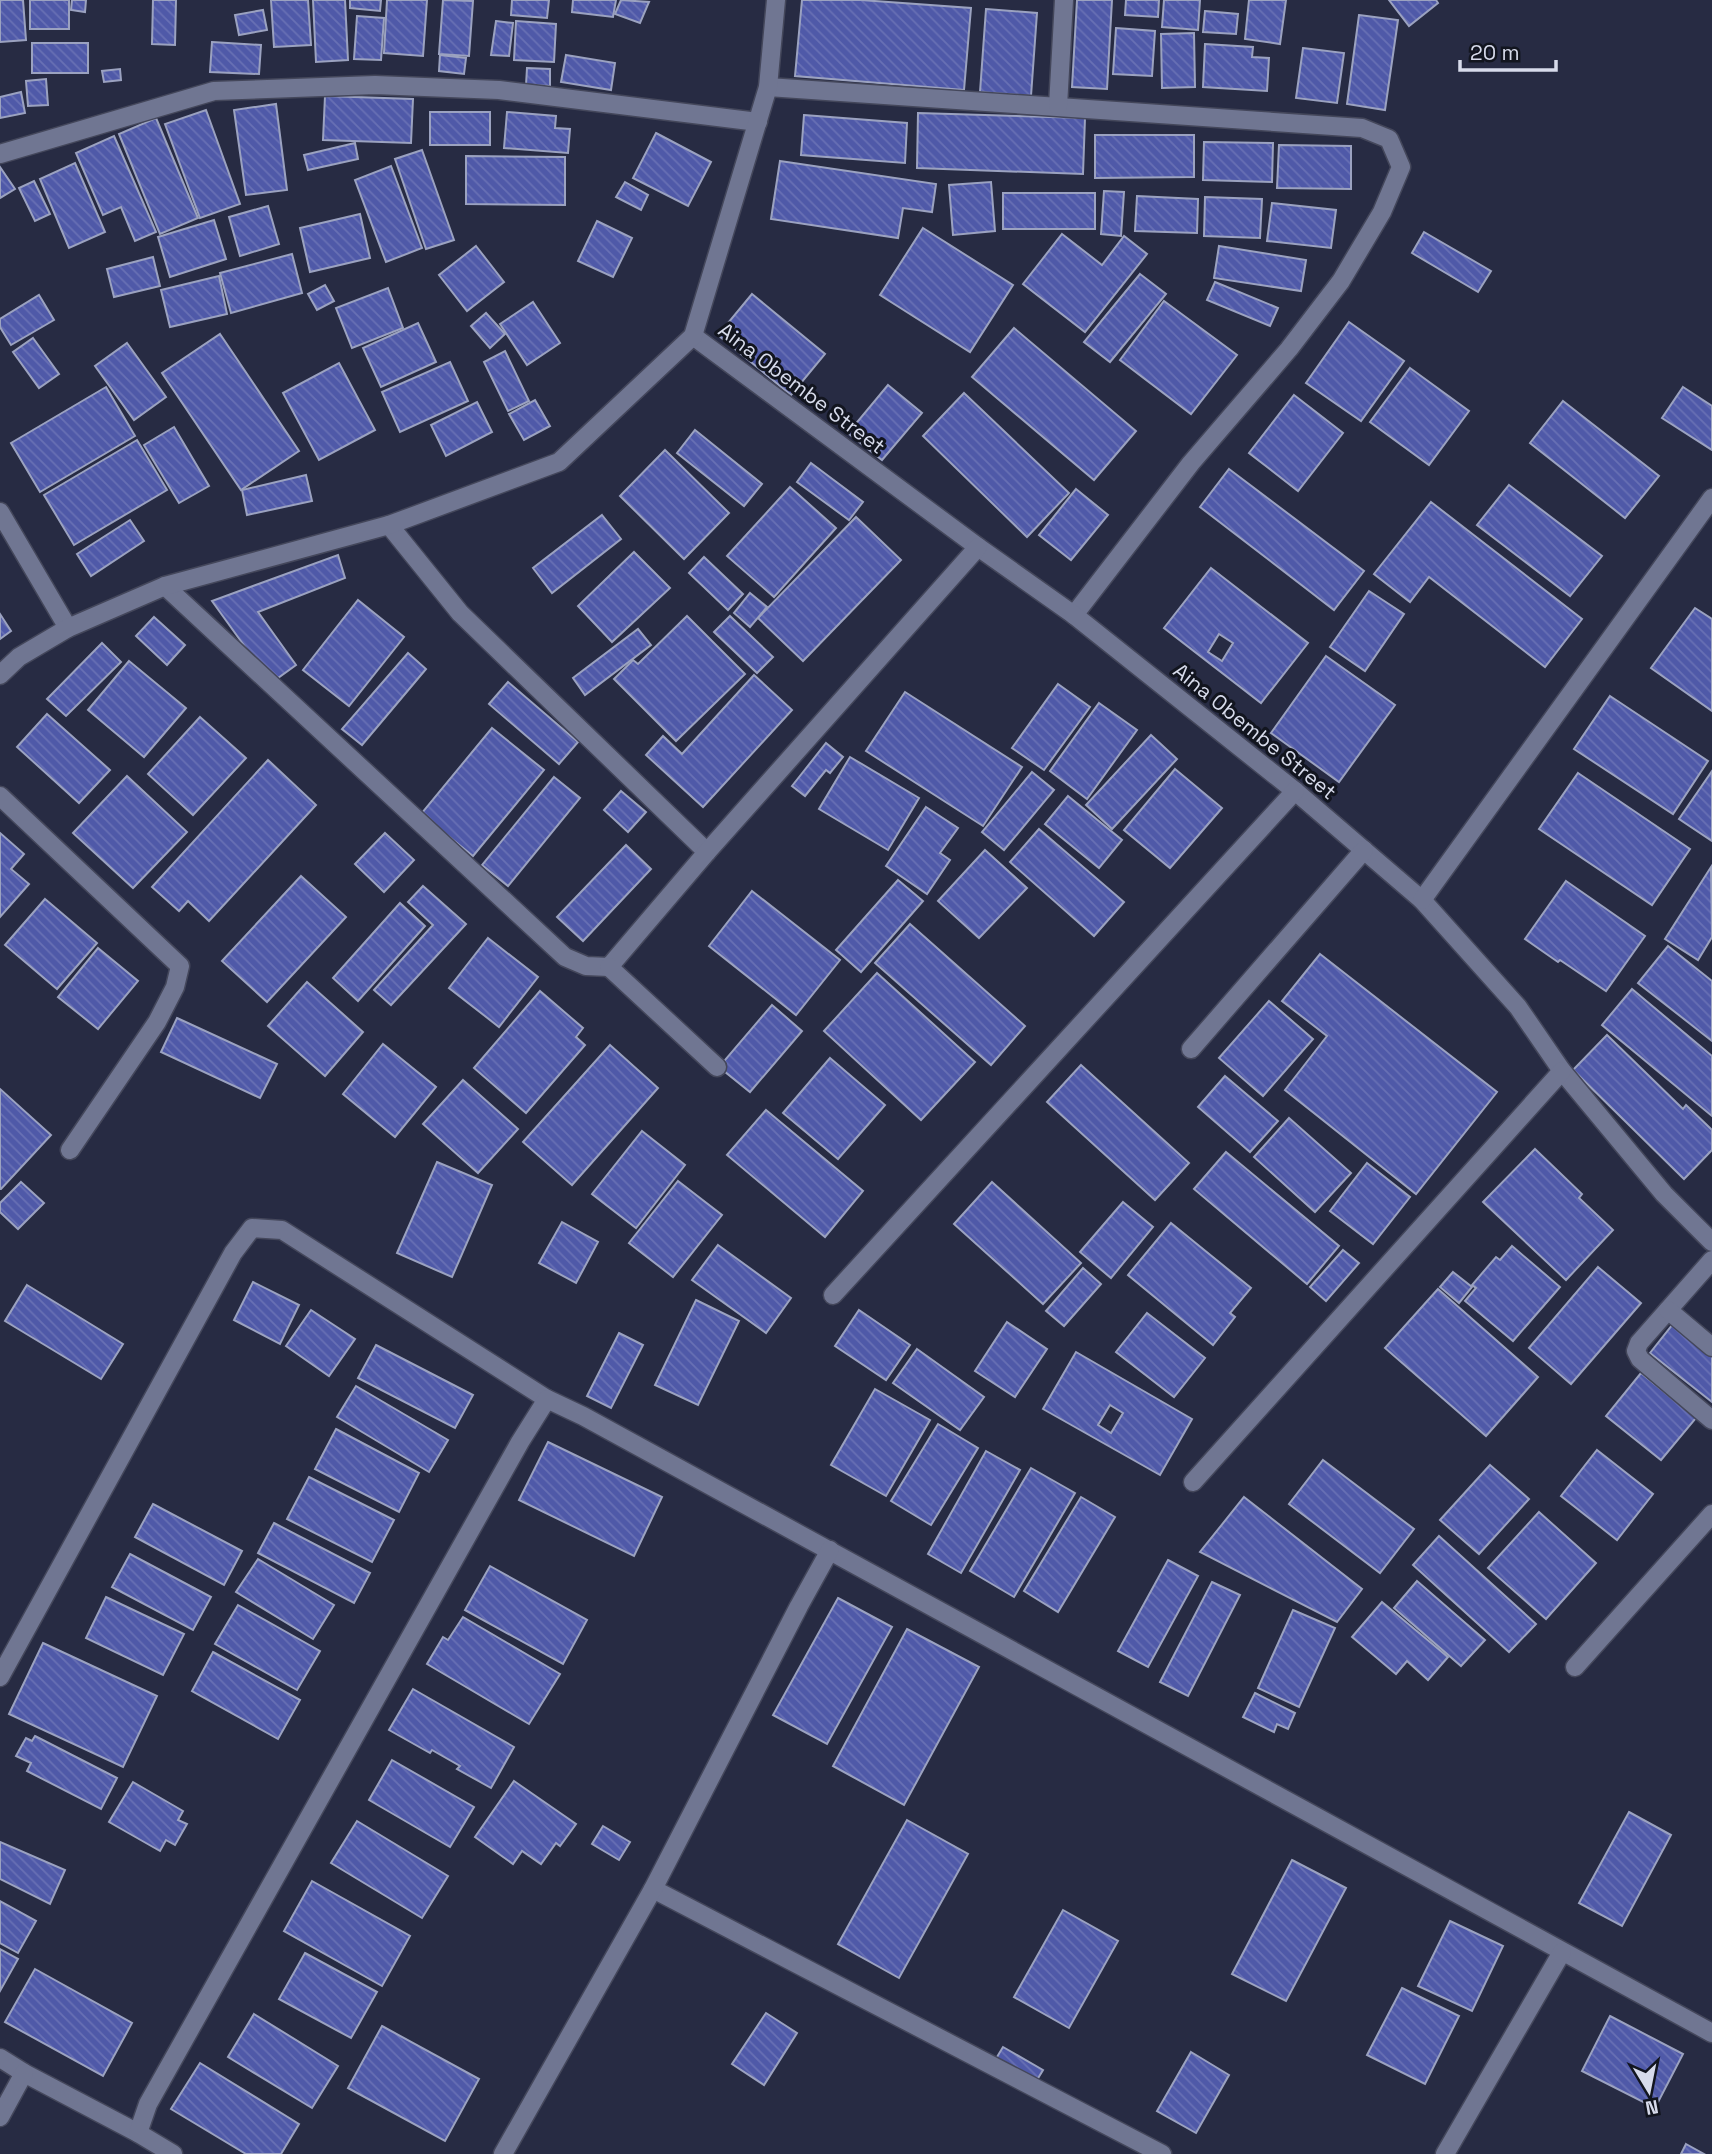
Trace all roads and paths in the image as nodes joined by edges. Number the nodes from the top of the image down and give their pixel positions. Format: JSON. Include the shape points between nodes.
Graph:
{"nodes":[{"id":1,"x":776,"y":0,"type":"edge"},
{"id":2,"x":1064,"y":0,"type":"edge"},
{"id":3,"x":768,"y":87,"type":"junction"},
{"id":4,"x":1058,"y":106,"type":"junction"},
{"id":5,"x":758,"y":122,"type":"junction"},
{"id":6,"x":0,"y":155,"type":"edge"},
{"id":7,"x":694,"y":336,"type":"junction"},
{"id":8,"x":1712,"y":498,"type":"edge"},
{"id":9,"x":0,"y":512,"type":"edge"},
{"id":10,"x":389,"y":525,"type":"junction"},
{"id":11,"x":978,"y":547,"type":"junction"},
{"id":12,"x":165,"y":586,"type":"junction"},
{"id":13,"x":1074,"y":615,"type":"junction"},
{"id":14,"x":68,"y":628,"type":"junction"},
{"id":15,"x":0,"y":675,"type":"edge"},
{"id":16,"x":1295,"y":791,"type":"junction"},
{"id":17,"x":0,"y":796,"type":"edge"},
{"id":18,"x":1364,"y":850,"type":"junction"},
{"id":19,"x":707,"y":852,"type":"junction"},
{"id":20,"x":1422,"y":900,"type":"junction"},
{"id":21,"x":609,"y":967,"type":"junction"},
{"id":22,"x":1191,"y":1049,"type":"dead end"},
{"id":23,"x":717,"y":1067,"type":"dead end"},
{"id":24,"x":1562,"y":1071,"type":"junction"},
{"id":25,"x":69,"y":1150,"type":"dead end"},
{"id":26,"x":1712,"y":1242,"type":"edge"},
{"id":27,"x":1712,"y":1260,"type":"edge"},
{"id":28,"x":833,"y":1295,"type":"dead end"},
{"id":29,"x":1668,"y":1310,"type":"junction"},
{"id":30,"x":1712,"y":1347,"type":"edge"},
{"id":31,"x":547,"y":1399,"type":"junction"},
{"id":32,"x":1712,"y":1419,"type":"edge"},
{"id":33,"x":1193,"y":1482,"type":"dead end"},
{"id":34,"x":1712,"y":1514,"type":"edge"},
{"id":35,"x":830,"y":1550,"type":"junction"},
{"id":36,"x":1575,"y":1667,"type":"dead end"},
{"id":37,"x":0,"y":1677,"type":"edge"},
{"id":38,"x":653,"y":1889,"type":"junction"},
{"id":39,"x":1562,"y":1952,"type":"junction"},
{"id":40,"x":1712,"y":2033,"type":"edge"},
{"id":41,"x":0,"y":2058,"type":"edge"},
{"id":42,"x":23,"y":2073,"type":"junction"},
{"id":43,"x":0,"y":2117,"type":"edge"},
{"id":44,"x":138,"y":2133,"type":"junction"},
{"id":45,"x":173,"y":2154,"type":"edge"},
{"id":46,"x":503,"y":2154,"type":"edge"},
{"id":47,"x":1161,"y":2154,"type":"edge"},
{"id":48,"x":1445,"y":2154,"type":"edge"}],
"edges":[{"from":1,"to":3,"type":"street"},
{"from":2,"to":4,"type":"street"},
{"from":3,"to":4,"type":"street"},
{"from":3,"to":5,"type":"street"},
{"from":4,"to":13,"type":"street","via":[[1362,128],[1389,139],[1401,167],[1382,212],[1340,281]]},
{"from":5,"to":6,"type":"street","via":[[499,90],[375,85],[214,91]]},
{"from":5,"to":7,"type":"street"},
{"from":7,"to":10,"type":"street","via":[[559,462]]},
{"from":7,"to":11,"type":"street","name":"Aina Obembe Street"},
{"from":8,"to":20,"type":"street"},
{"from":9,"to":14,"type":"street"},
{"from":10,"to":12,"type":"street"},
{"from":10,"to":19,"type":"street","via":[[460,613]]},
{"from":11,"to":13,"type":"street","name":"Aina Obembe Street"},
{"from":11,"to":19,"type":"street"},
{"from":12,"to":14,"type":"street"},
{"from":12,"to":21,"type":"street","via":[[565,957],[586,966]]},
{"from":13,"to":16,"type":"street","name":"Aina Obembe Street"},
{"from":14,"to":15,"type":"street","via":[[19,657]]},
{"from":16,"to":18,"type":"street","name":"Aina Obembe Street"},
{"from":16,"to":28,"type":"street"},
{"from":17,"to":25,"type":"street","via":[[180,966],[175,987],[156,1022]]},
{"from":18,"to":20,"type":"street","name":"Aina Obembe Street"},
{"from":18,"to":22,"type":"street"},
{"from":19,"to":21,"type":"street"},
{"from":20,"to":24,"type":"street","name":"Aina Obembe Street","via":[[1518,1007]]},
{"from":21,"to":23,"type":"street"},
{"from":24,"to":26,"type":"street","name":"Aina Obembe Street","via":[[1664,1194]]},
{"from":24,"to":33,"type":"street"},
{"from":27,"to":29,"type":"street"},
{"from":29,"to":30,"type":"street"},
{"from":29,"to":32,"type":"street","via":[[1636,1351]]},
{"from":31,"to":35,"type":"street"},
{"from":31,"to":37,"type":"street","via":[[282,1230],[253,1228],[233,1253]]},
{"from":31,"to":44,"type":"street","via":[[148,2104]]},
{"from":34,"to":36,"type":"street"},
{"from":35,"to":38,"type":"street"},
{"from":35,"to":39,"type":"street"},
{"from":38,"to":46,"type":"street"},
{"from":38,"to":47,"type":"street"},
{"from":39,"to":40,"type":"street"},
{"from":39,"to":48,"type":"street"},
{"from":41,"to":42,"type":"street"},
{"from":42,"to":43,"type":"street"},
{"from":42,"to":44,"type":"street"},
{"from":44,"to":45,"type":"street"}]}
